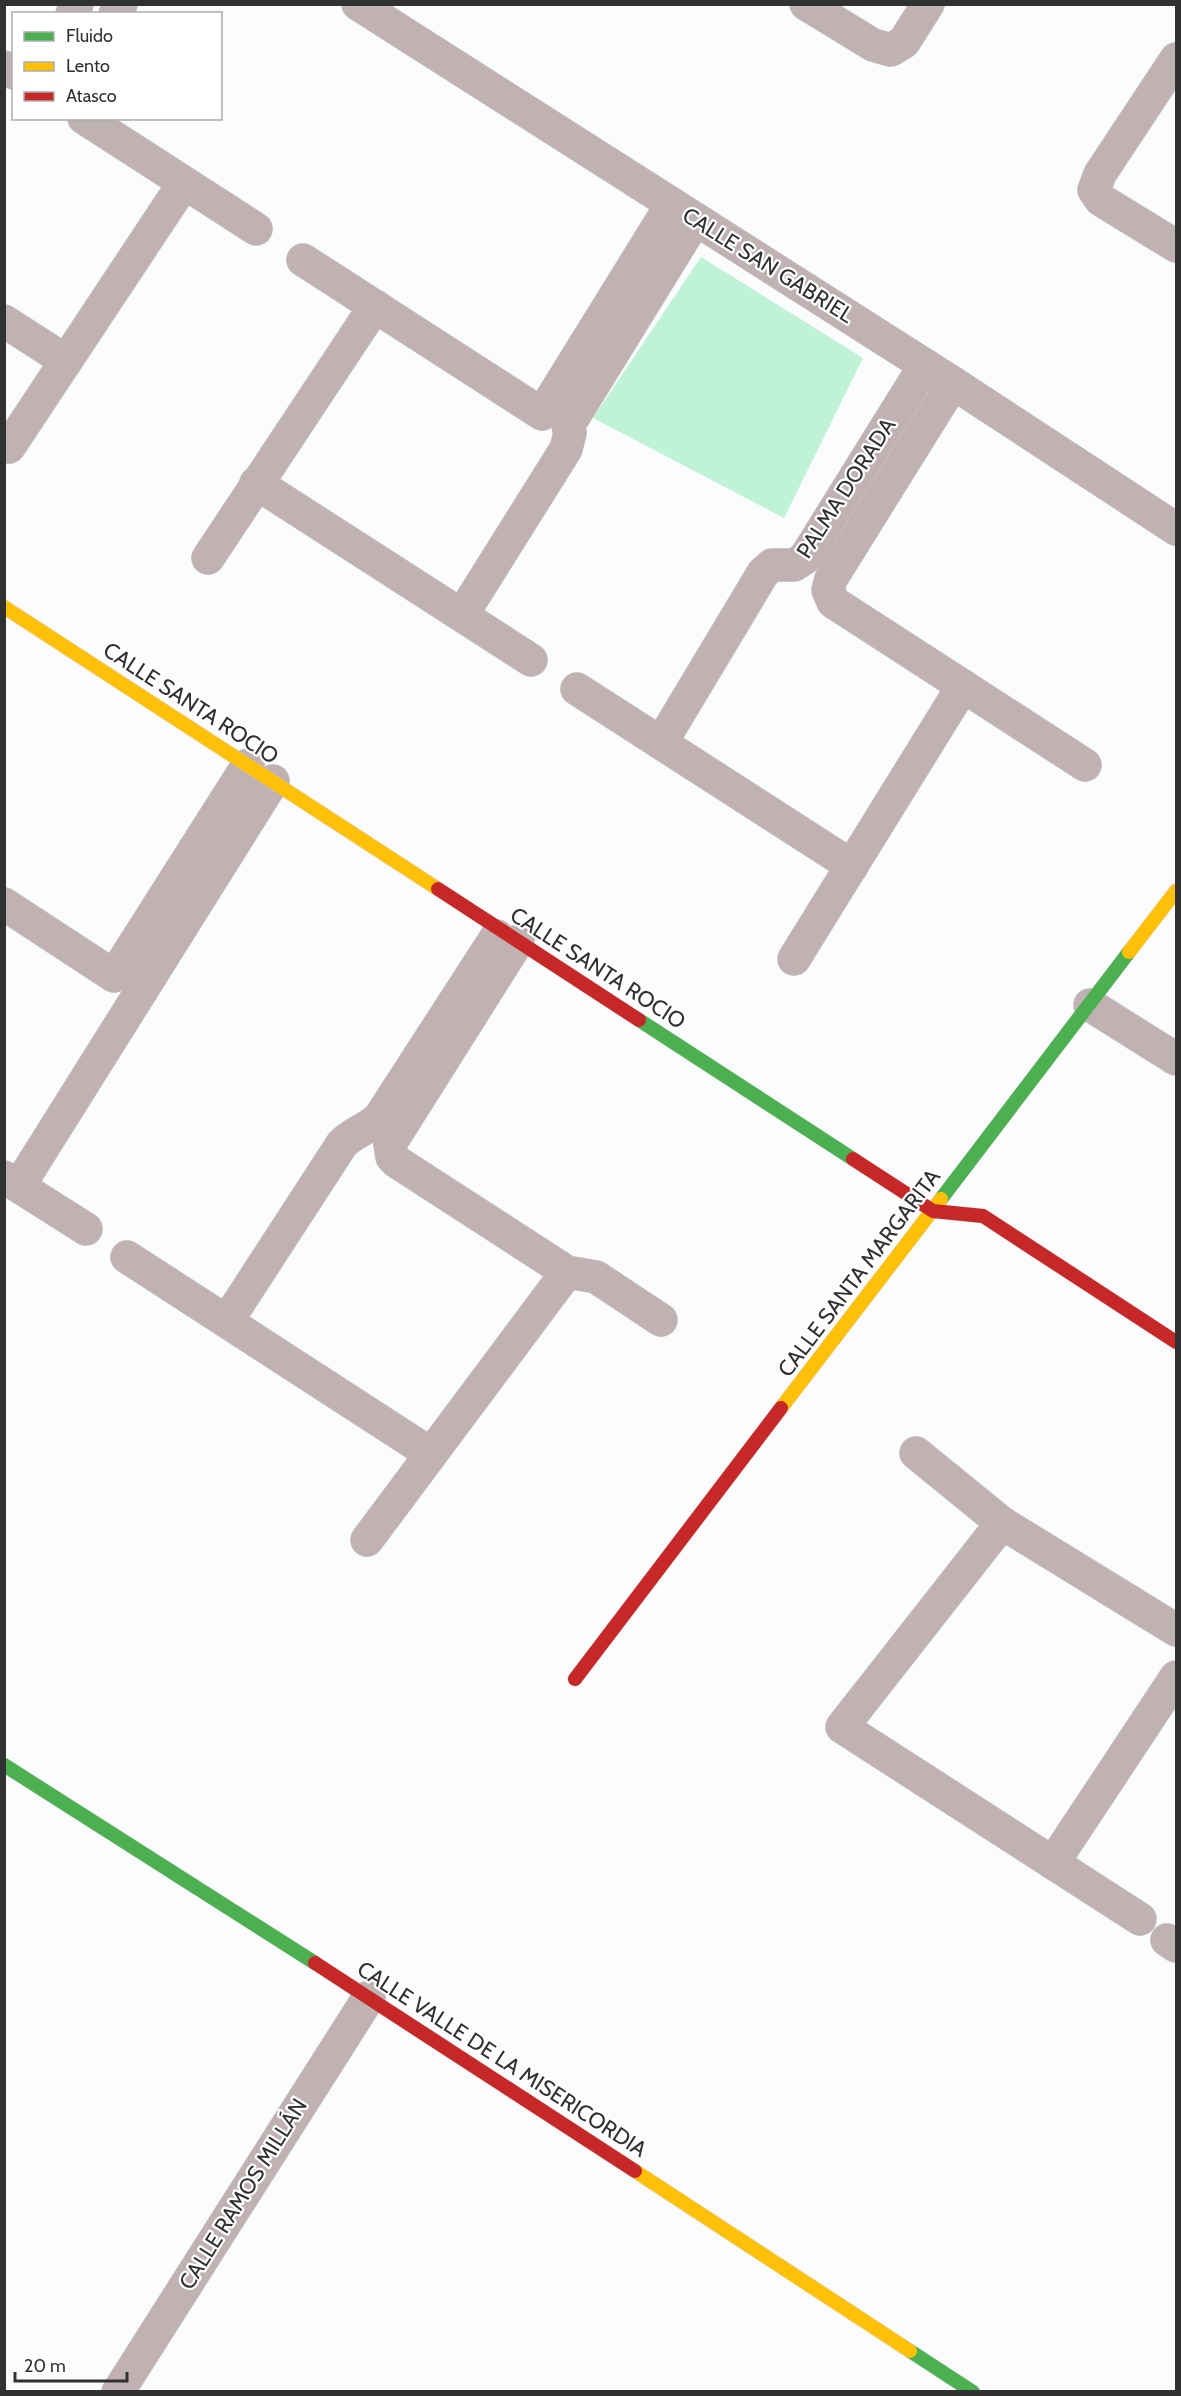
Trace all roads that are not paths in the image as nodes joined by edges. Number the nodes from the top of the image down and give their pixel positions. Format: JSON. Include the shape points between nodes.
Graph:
{"nodes":[{"id":1,"x":358,"y":4,"type":"edge"},
{"id":2,"x":806,"y":4,"type":"edge"},
{"id":3,"x":928,"y":4,"type":"edge"},
{"id":4,"x":1176,"y":59,"type":"edge"},
{"id":5,"x":87,"y":120,"type":"edge"},
{"id":6,"x":184,"y":183,"type":"junction"},
{"id":7,"x":684,"y":212,"type":"junction"},
{"id":8,"x":256,"y":229,"type":"dead end"},
{"id":9,"x":1176,"y":246,"type":"edge"},
{"id":10,"x":303,"y":260,"type":"dead end"},
{"id":11,"x":375,"y":306,"type":"junction"},
{"id":12,"x":4,"y":321,"type":"edge"},
{"id":13,"x":66,"y":361,"type":"junction"},
{"id":14,"x":925,"y":365,"type":"junction"},
{"id":15,"x":953,"y":383,"type":"junction"},
{"id":16,"x":9,"y":447,"type":"dead end"},
{"id":17,"x":256,"y":483,"type":"junction"},
{"id":18,"x":1176,"y":529,"type":"edge"},
{"id":19,"x":208,"y":558,"type":"dead end"},
{"id":20,"x":4,"y":607,"type":"edge"},
{"id":21,"x":462,"y":615,"type":"junction"},
{"id":22,"x":531,"y":660,"type":"dead end"},
{"id":23,"x":963,"y":686,"type":"junction"},
{"id":24,"x":577,"y":689,"type":"dead end"},
{"id":25,"x":661,"y":743,"type":"junction"},
{"id":26,"x":1085,"y":765,"type":"dead end"},
{"id":27,"x":260,"y":773,"type":"junction"},
{"id":28,"x":852,"y":866,"type":"junction"},
{"id":29,"x":1176,"y":891,"type":"edge"},
{"id":30,"x":4,"y":904,"type":"edge"},
{"id":31,"x":510,"y":935,"type":"junction"},
{"id":32,"x":794,"y":959,"type":"dead end"},
{"id":33,"x":1090,"y":1005,"type":"junction"},
{"id":34,"x":1176,"y":1059,"type":"edge"},
{"id":35,"x":12,"y":1181,"type":"edge"},
{"id":36,"x":933,"y":1211,"type":"junction"},
{"id":37,"x":86,"y":1229,"type":"dead end"},
{"id":38,"x":127,"y":1257,"type":"dead end"},
{"id":39,"x":567,"y":1272,"type":"junction"},
{"id":40,"x":661,"y":1320,"type":"dead end"},
{"id":41,"x":227,"y":1321,"type":"junction"},
{"id":42,"x":1176,"y":1342,"type":"edge"},
{"id":43,"x":916,"y":1453,"type":"dead end"},
{"id":44,"x":431,"y":1454,"type":"junction"},
{"id":45,"x":1002,"y":1523,"type":"junction"},
{"id":46,"x":367,"y":1540,"type":"dead end"},
{"id":47,"x":1175,"y":1627,"type":"edge"},
{"id":48,"x":1176,"y":1677,"type":"edge"},
{"id":49,"x":575,"y":1679,"type":"dead end"},
{"id":50,"x":4,"y":1765,"type":"edge"},
{"id":51,"x":1053,"y":1863,"type":"junction"},
{"id":52,"x":1140,"y":1919,"type":"dead end"},
{"id":53,"x":369,"y":1996,"type":"junction"},
{"id":54,"x":118,"y":2391,"type":"edge"},
{"id":55,"x":973,"y":2391,"type":"edge"}],
"edges":[{"from":1,"to":7,"type":"street","name":"CALLE SAN GABRIEL"},
{"from":2,"to":3,"type":"street","via":[[873,45],[891,50],[904,42]]},
{"from":4,"to":9,"type":"street","via":[[1094,190],[1101,200]]},
{"from":5,"to":6,"type":"street"},
{"from":6,"to":8,"type":"street"},
{"from":6,"to":13,"type":"street"},
{"from":7,"to":11,"type":"street","via":[[542,414]]},
{"from":7,"to":14,"type":"street","name":"CALLE SAN GABRIEL"},
{"from":7,"to":21,"type":"street","via":[[568,426],[566,449]]},
{"from":10,"to":11,"type":"street"},
{"from":11,"to":17,"type":"street"},
{"from":12,"to":13,"type":"street"},
{"from":13,"to":16,"type":"street"},
{"from":14,"to":15,"type":"street","name":"CALLE SAN GABRIEL"},
{"from":14,"to":25,"type":"street","name":"PALMA DORADA","via":[[805,558],[794,565],[772,565],[763,573]]},
{"from":15,"to":18,"type":"street","name":"CALLE SAN GABRIEL"},
{"from":15,"to":23,"type":"street","name":"PALMA DORADA","via":[[831,579],[828,590],[833,602]]},
{"from":17,"to":19,"type":"street"},
{"from":17,"to":21,"type":"street"},
{"from":20,"to":27,"type":"street","name":"CALLE SANTA ROCIO"},
{"from":21,"to":22,"type":"street"},
{"from":23,"to":26,"type":"street","name":"PALMA DORADA"},
{"from":23,"to":28,"type":"street"},
{"from":24,"to":25,"type":"street"},
{"from":25,"to":28,"type":"street"},
{"from":27,"to":30,"type":"street","via":[[114,976]]},
{"from":27,"to":31,"type":"street","name":"CALLE SANTA ROCIO"},
{"from":27,"to":35,"type":"street"},
{"from":28,"to":32,"type":"street"},
{"from":29,"to":33,"type":"street","name":"CALLE SANTA MARGARITA"},
{"from":31,"to":36,"type":"street","name":"CALLE SANTA ROCIO"},
{"from":31,"to":39,"type":"street","via":[[390,1149],[396,1162]]},
{"from":31,"to":41,"type":"street","via":[[380,1117],[342,1144]]},
{"from":33,"to":34,"type":"street"},
{"from":33,"to":36,"type":"street","name":"CALLE SANTA MARGARITA"},
{"from":35,"to":37,"type":"street"},
{"from":36,"to":42,"type":"street","name":"CALLE SANTA ROCIO","via":[[983,1216]]},
{"from":36,"to":49,"type":"street","name":"CALLE SANTA MARGARITA"},
{"from":38,"to":41,"type":"street"},
{"from":39,"to":40,"type":"street","via":[[596,1277]]},
{"from":39,"to":44,"type":"street"},
{"from":41,"to":44,"type":"street"},
{"from":43,"to":45,"type":"street"},
{"from":44,"to":46,"type":"street"},
{"from":45,"to":47,"type":"street"},
{"from":45,"to":51,"type":"street","via":[[842,1727]]},
{"from":48,"to":51,"type":"street"},
{"from":50,"to":53,"type":"street","name":"CALLE VALLE DE LA MISERICORDIA"},
{"from":51,"to":52,"type":"street"},
{"from":53,"to":54,"type":"street","name":"CALLE RAMOS MILLÁN"},
{"from":53,"to":55,"type":"street","name":"CALLE VALLE DE LA MISERICORDIA"}]}
